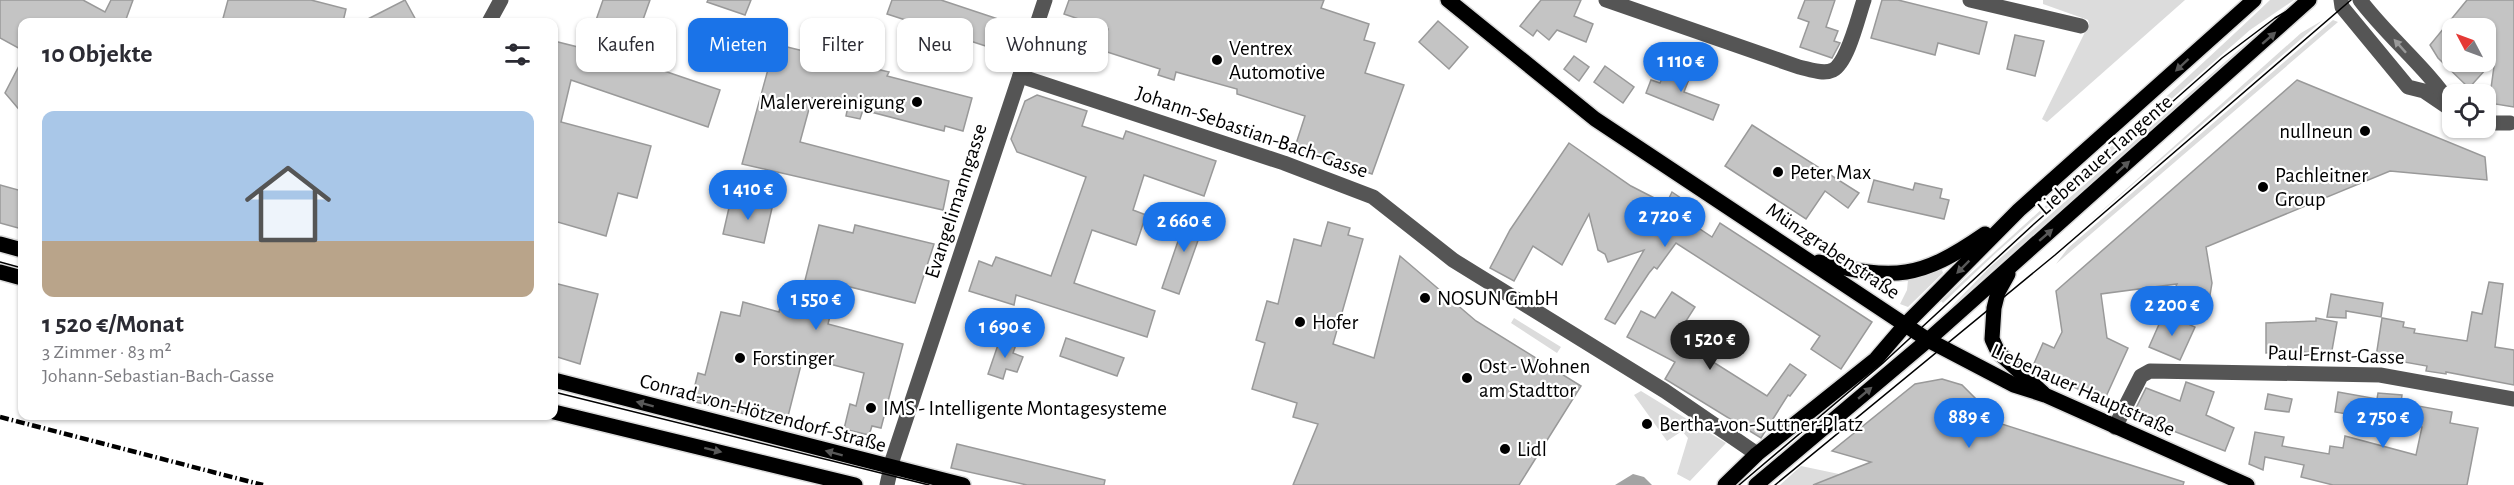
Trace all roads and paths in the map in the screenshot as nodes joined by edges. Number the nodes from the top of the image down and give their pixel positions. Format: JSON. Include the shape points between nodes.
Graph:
{"nodes":[{"id":1,"x":501,"y":0,"type":"edge"},
{"id":2,"x":1045,"y":0,"type":"edge"},
{"id":3,"x":1448,"y":0,"type":"edge"},
{"id":4,"x":1606,"y":0,"type":"edge"},
{"id":5,"x":1864,"y":0,"type":"edge"},
{"id":6,"x":1970,"y":0,"type":"edge"},
{"id":7,"x":2253,"y":0,"type":"edge"},
{"id":8,"x":2309,"y":0,"type":"edge"},
{"id":9,"x":2341,"y":0,"type":"edge"},
{"id":10,"x":2360,"y":0,"type":"edge"},
{"id":11,"x":491,"y":18,"type":"edge"},
{"id":12,"x":2081,"y":26,"type":"dead end"},
{"id":13,"x":1020,"y":76,"type":"junction"},
{"id":14,"x":2442,"y":92,"type":"edge"},
{"id":15,"x":2442,"y":102,"type":"edge"},
{"id":16,"x":2496,"y":123,"type":"edge"},
{"id":17,"x":2510,"y":123,"type":"dead end"},
{"id":18,"x":2019,"y":210,"type":"junction"},
{"id":19,"x":0,"y":244,"type":"edge"},
{"id":20,"x":18,"y":249,"type":"edge"},
{"id":21,"x":1808,"y":260,"type":"junction"},
{"id":22,"x":2014,"y":263,"type":"junction"},
{"id":23,"x":0,"y":272,"type":"edge"},
{"id":24,"x":18,"y":277,"type":"edge"},
{"id":25,"x":1906,"y":324,"type":"junction"},
{"id":26,"x":1928,"y":340,"type":"junction"},
{"id":27,"x":558,"y":381,"type":"edge"},
{"id":28,"x":2045,"y":395,"type":"junction"},
{"id":29,"x":2514,"y":399,"type":"edge"},
{"id":30,"x":558,"y":413,"type":"edge"},
{"id":31,"x":2115,"y":427,"type":"junction"},
{"id":32,"x":1757,"y":454,"type":"junction"},
{"id":33,"x":891,"y":467,"type":"junction"},
{"id":34,"x":855,"y":485,"type":"edge"},
{"id":35,"x":886,"y":485,"type":"edge"},
{"id":36,"x":963,"y":485,"type":"edge"},
{"id":37,"x":1725,"y":485,"type":"edge"},
{"id":38,"x":1756,"y":485,"type":"edge"},
{"id":39,"x":2247,"y":485,"type":"edge"}],
"edges":[{"from":1,"to":11,"type":"street"},
{"from":2,"to":13,"type":"street","name":"Evangelimanngasse"},
{"from":3,"to":21,"type":"main road","name":"Münzgrabenstraße","via":[[1596,119]]},
{"from":4,"to":5,"type":"street","via":[[1799,67],[1824,72],[1844,58]]},
{"from":6,"to":12,"type":"street"},
{"from":7,"to":18,"type":"main road","name":"Liebenauer Tangente","one_way":true},
{"from":22,"to":8,"type":"main road","name":"Liebenauer Tangente","one_way":true},
{"from":9,"to":15,"type":"street","via":[[2342,7],[2408,87]]},
{"from":14,"to":10,"type":"street","one_way":true},
{"from":13,"to":32,"type":"street","name":"Johann-Sebastian-Bach-Gasse","via":[[1279,161],[1376,199],[1453,260],[1665,391]]},
{"from":13,"to":33,"type":"street","name":"Evangelimanngasse"},
{"from":16,"to":17,"type":"street"},
{"from":18,"to":21,"type":"main road","via":[[1952,257],[1908,274],[1859,272]]},
{"from":18,"to":25,"type":"main road","name":"Liebenauer Tangente","one_way":true},
{"from":19,"to":20,"type":"main road"},
{"from":21,"to":25,"type":"main road","name":"Münzgrabenstraße"},
{"from":22,"to":26,"type":"main road","name":"Liebenauer Tangente"},
{"from":22,"to":28,"type":"main road","via":[[1998,292],[1992,339],[1998,352]]},
{"from":23,"to":24,"type":"main road"},
{"from":25,"to":26,"type":"main road","name":"Liebenauer Hauptstraße"},
{"from":25,"to":32,"type":"main road","name":"Liebenauer Tangente","via":[[1876,359]]},
{"from":26,"to":28,"type":"main road","name":"Liebenauer Hauptstraße","via":[[2014,385]]},
{"from":38,"to":26,"type":"main road","name":"Liebenauer Tangente","one_way":true},
{"from":33,"to":27,"type":"main road","name":"Conrad-von-Hötzendorf-Straße","one_way":true},
{"from":28,"to":31,"type":"main road","name":"Liebenauer Hauptstraße"},
{"from":29,"to":31,"type":"street","name":"Paul-Ernst-Gasse","via":[[2380,375],[2150,371],[2141,376]]},
{"from":30,"to":34,"type":"main road","one_way":true},
{"from":31,"to":39,"type":"main road","name":"Liebenauer Hauptstraße"},
{"from":32,"to":37,"type":"main road","name":"Liebenauer Tangente"},
{"from":33,"to":35,"type":"street","name":"Evangelimanngasse"},
{"from":33,"to":36,"type":"main road","name":"Conrad-von-Hötzendorf-Straße"}]}
